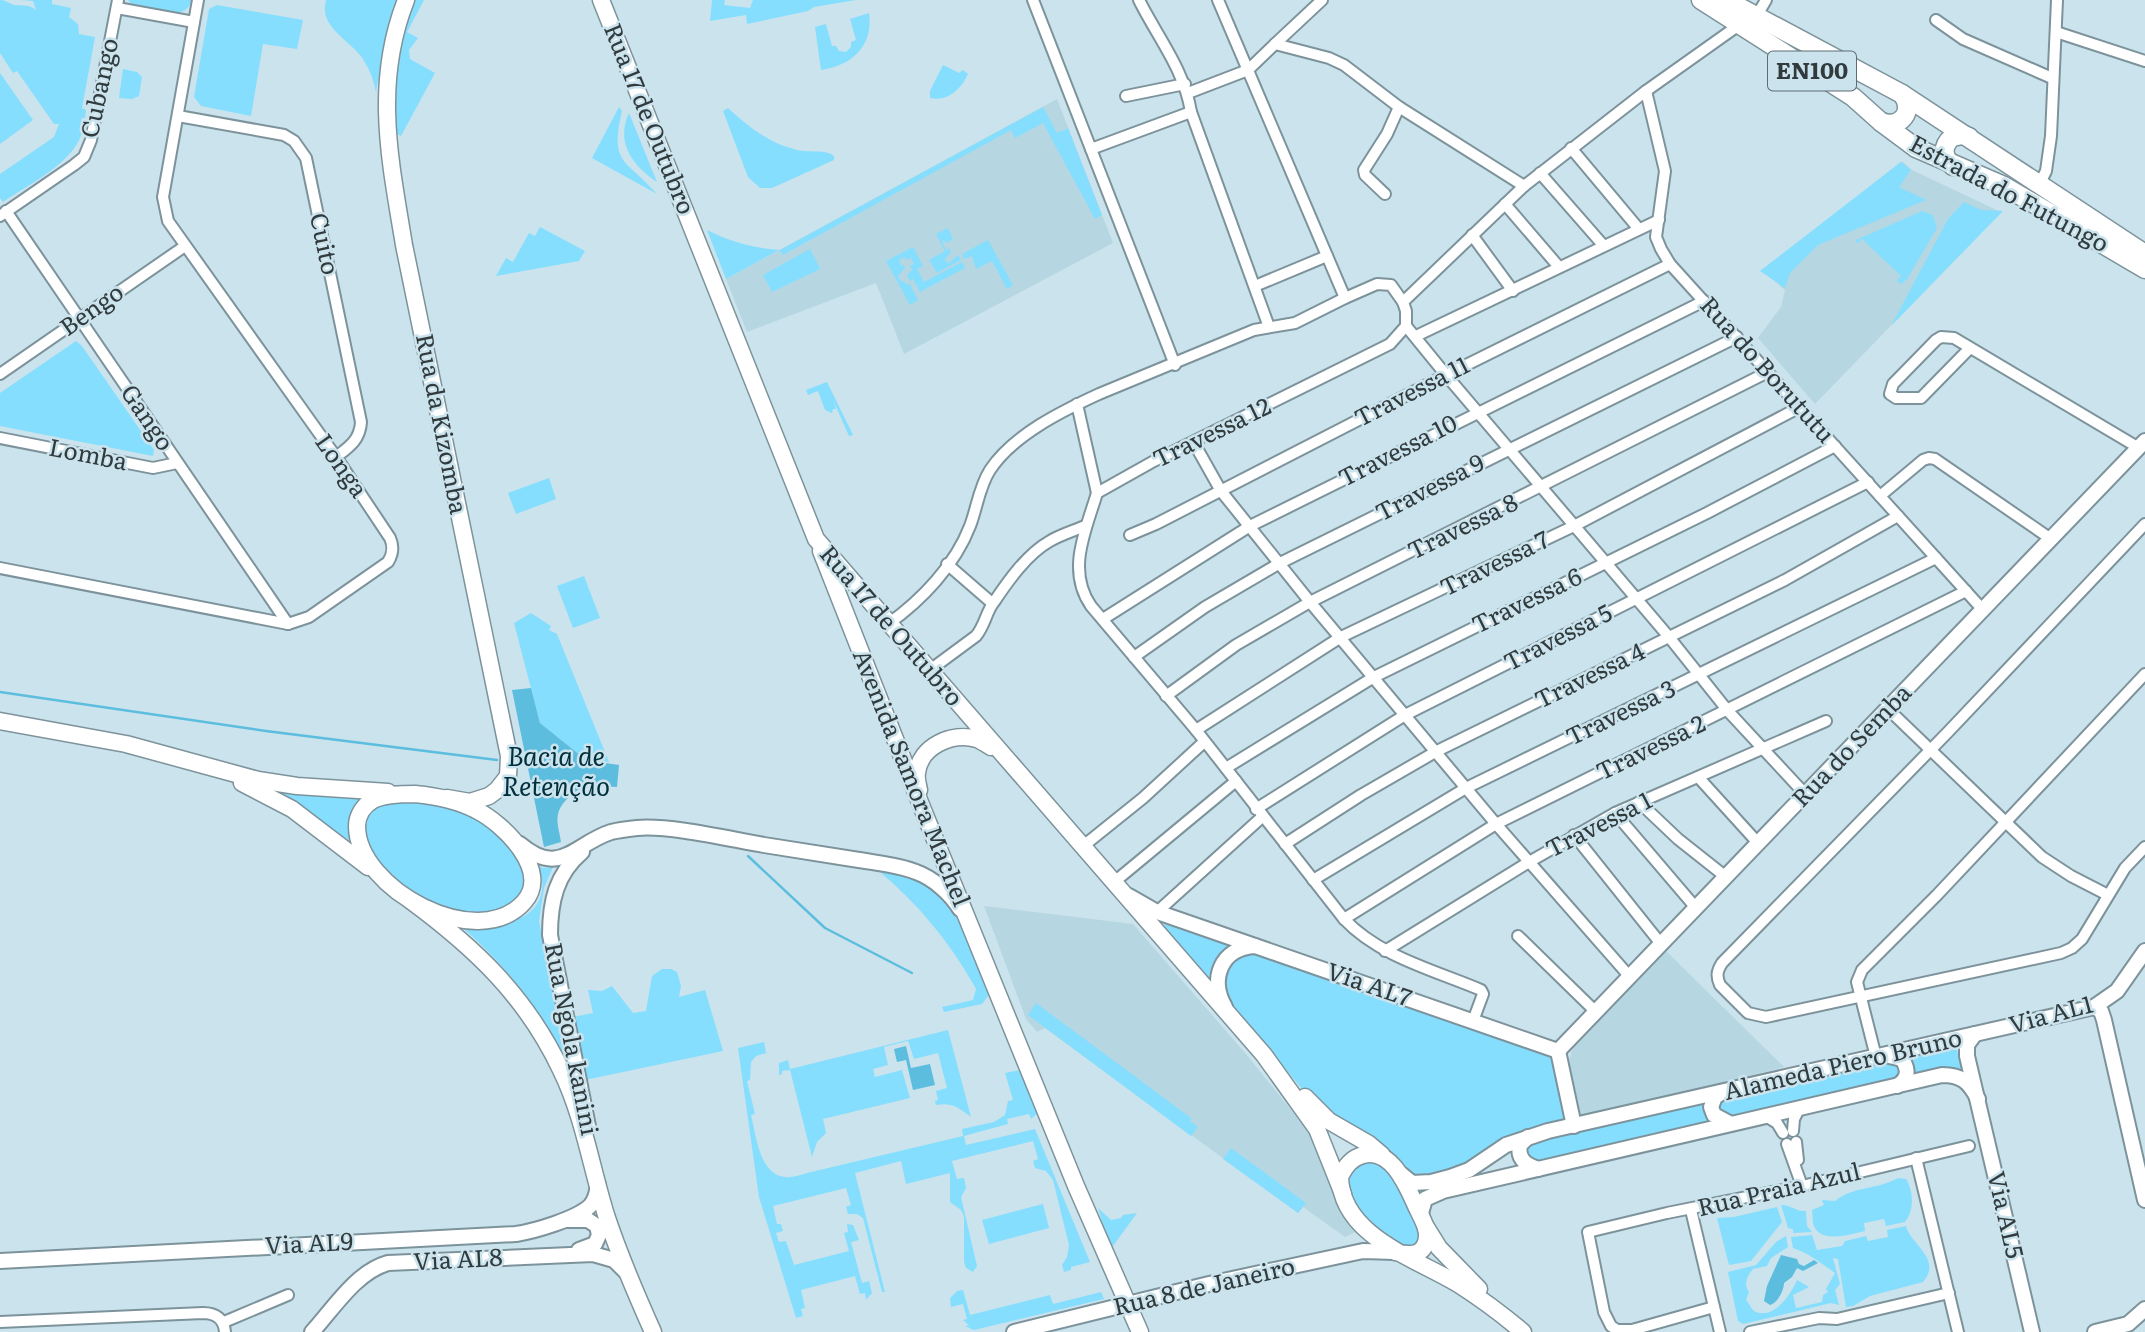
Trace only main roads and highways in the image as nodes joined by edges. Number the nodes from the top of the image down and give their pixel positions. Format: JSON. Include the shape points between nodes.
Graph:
{"nodes":[{"id":1,"x":405,"y":0,"type":"edge"},
{"id":2,"x":601,"y":0,"type":"edge"},
{"id":3,"x":1701,"y":0,"type":"edge"},
{"id":4,"x":1726,"y":0,"type":"edge"},
{"id":5,"x":1895,"y":90,"type":"junction"},
{"id":6,"x":1881,"y":122,"type":"junction"},
{"id":7,"x":1969,"y":137,"type":"junction"},
{"id":8,"x":1953,"y":166,"type":"junction"},
{"id":9,"x":2145,"y":254,"type":"edge"},
{"id":10,"x":2145,"y":269,"type":"edge"},
{"id":11,"x":816,"y":539,"type":"junction"},
{"id":12,"x":0,"y":721,"type":"edge"},
{"id":13,"x":1002,"y":754,"type":"junction"},
{"id":14,"x":167,"y":756,"type":"junction"},
{"id":15,"x":415,"y":794,"type":"junction"},
{"id":16,"x":447,"y":798,"type":"junction"},
{"id":17,"x":921,"y":805,"type":"junction"},
{"id":18,"x":381,"y":877,"type":"junction"},
{"id":19,"x":410,"y":900,"type":"junction"},
{"id":20,"x":1264,"y":1055,"type":"junction"},
{"id":21,"x":1395,"y":1168,"type":"junction"},
{"id":22,"x":1343,"y":1194,"type":"junction"},
{"id":23,"x":1424,"y":1222,"type":"junction"},
{"id":24,"x":1395,"y":1252,"type":"junction"},
{"id":25,"x":1519,"y":1329,"type":"edge"},
{"id":26,"x":653,"y":1332,"type":"edge"},
{"id":27,"x":1140,"y":1332,"type":"edge"}],
"edges":[{"from":1,"to":16,"type":"main road","name":"Rua da Kizomba","via":[[387,81],[391,170],[509,756],[508,776],[489,796],[470,802]]},
{"from":2,"to":11,"type":"main road","name":"Rua 17 de Outubro"},
{"from":3,"to":6,"type":"highway","name":"Estrada do Futungo","number":"EN100","via":[[1853,97]]},
{"from":4,"to":5,"type":"highway","name":"Estrada do Futungo","number":"EN100"},
{"from":5,"to":6,"type":"highway","via":[[1908,104],[1906,115],[1892,125]]},
{"from":5,"to":7,"type":"highway","name":"Estrada do Futungo","number":"EN100"},
{"from":6,"to":8,"type":"highway","name":"Estrada do Futungo","number":"EN100","via":[[1916,148]]},
{"from":7,"to":8,"type":"highway","via":[[1952,137],[1945,146],[1945,157]]},
{"from":7,"to":9,"type":"highway","name":"Estrada do Futungo","number":"EN100"},
{"from":8,"to":10,"type":"highway","name":"Estrada do Futungo","number":"EN100","via":[[2011,190]]},
{"from":11,"to":13,"type":"main road","name":"Rua 17 de Outubro"},
{"from":11,"to":17,"type":"main road","name":"Avenida Samora Machel"},
{"from":12,"to":14,"type":"main road"},
{"from":13,"to":17,"type":"main road","via":[[978,739],[935,745],[926,752],[917,774]]},
{"from":13,"to":20,"type":"main road","name":"Rua 17 de Outubro"},
{"from":14,"to":15,"type":"main road","via":[[297,786]]},
{"from":14,"to":18,"type":"main road","via":[[272,797]]},
{"from":15,"to":16,"type":"main road"},
{"from":15,"to":18,"type":"main road","via":[[375,799],[357,820],[362,852]]},
{"from":16,"to":19,"type":"main road","via":[[476,809],[507,832],[528,863],[531,891],[511,912],[495,918],[442,915]]},
{"from":17,"to":27,"type":"main road","name":"Avenida Samora Machel"},
{"from":18,"to":19,"type":"main road"},
{"from":19,"to":26,"type":"main road","name":"Rua Ngola kanini","via":[[479,955],[548,1043],[574,1099],[627,1273]]},
{"from":20,"to":21,"type":"main road","name":"Rua 17 de Outubro","via":[[1320,1113],[1369,1144]]},
{"from":20,"to":22,"type":"main road","name":"Rua 17 de Outubro","via":[[1317,1129]]},
{"from":21,"to":22,"type":"main road","via":[[1374,1154],[1357,1157],[1340,1177]]},
{"from":21,"to":23,"type":"main road","name":"Rua 17 de Outubro"},
{"from":22,"to":24,"type":"main road","name":"Rua 17 de Outubro","via":[[1364,1227]]},
{"from":23,"to":24,"type":"main road","via":[[1427,1239],[1422,1250],[1409,1255]]},
{"from":23,"to":25,"type":"main road","via":[[1439,1248]]},
{"from":24,"to":25,"type":"main road","via":[[1455,1282]]}]}
